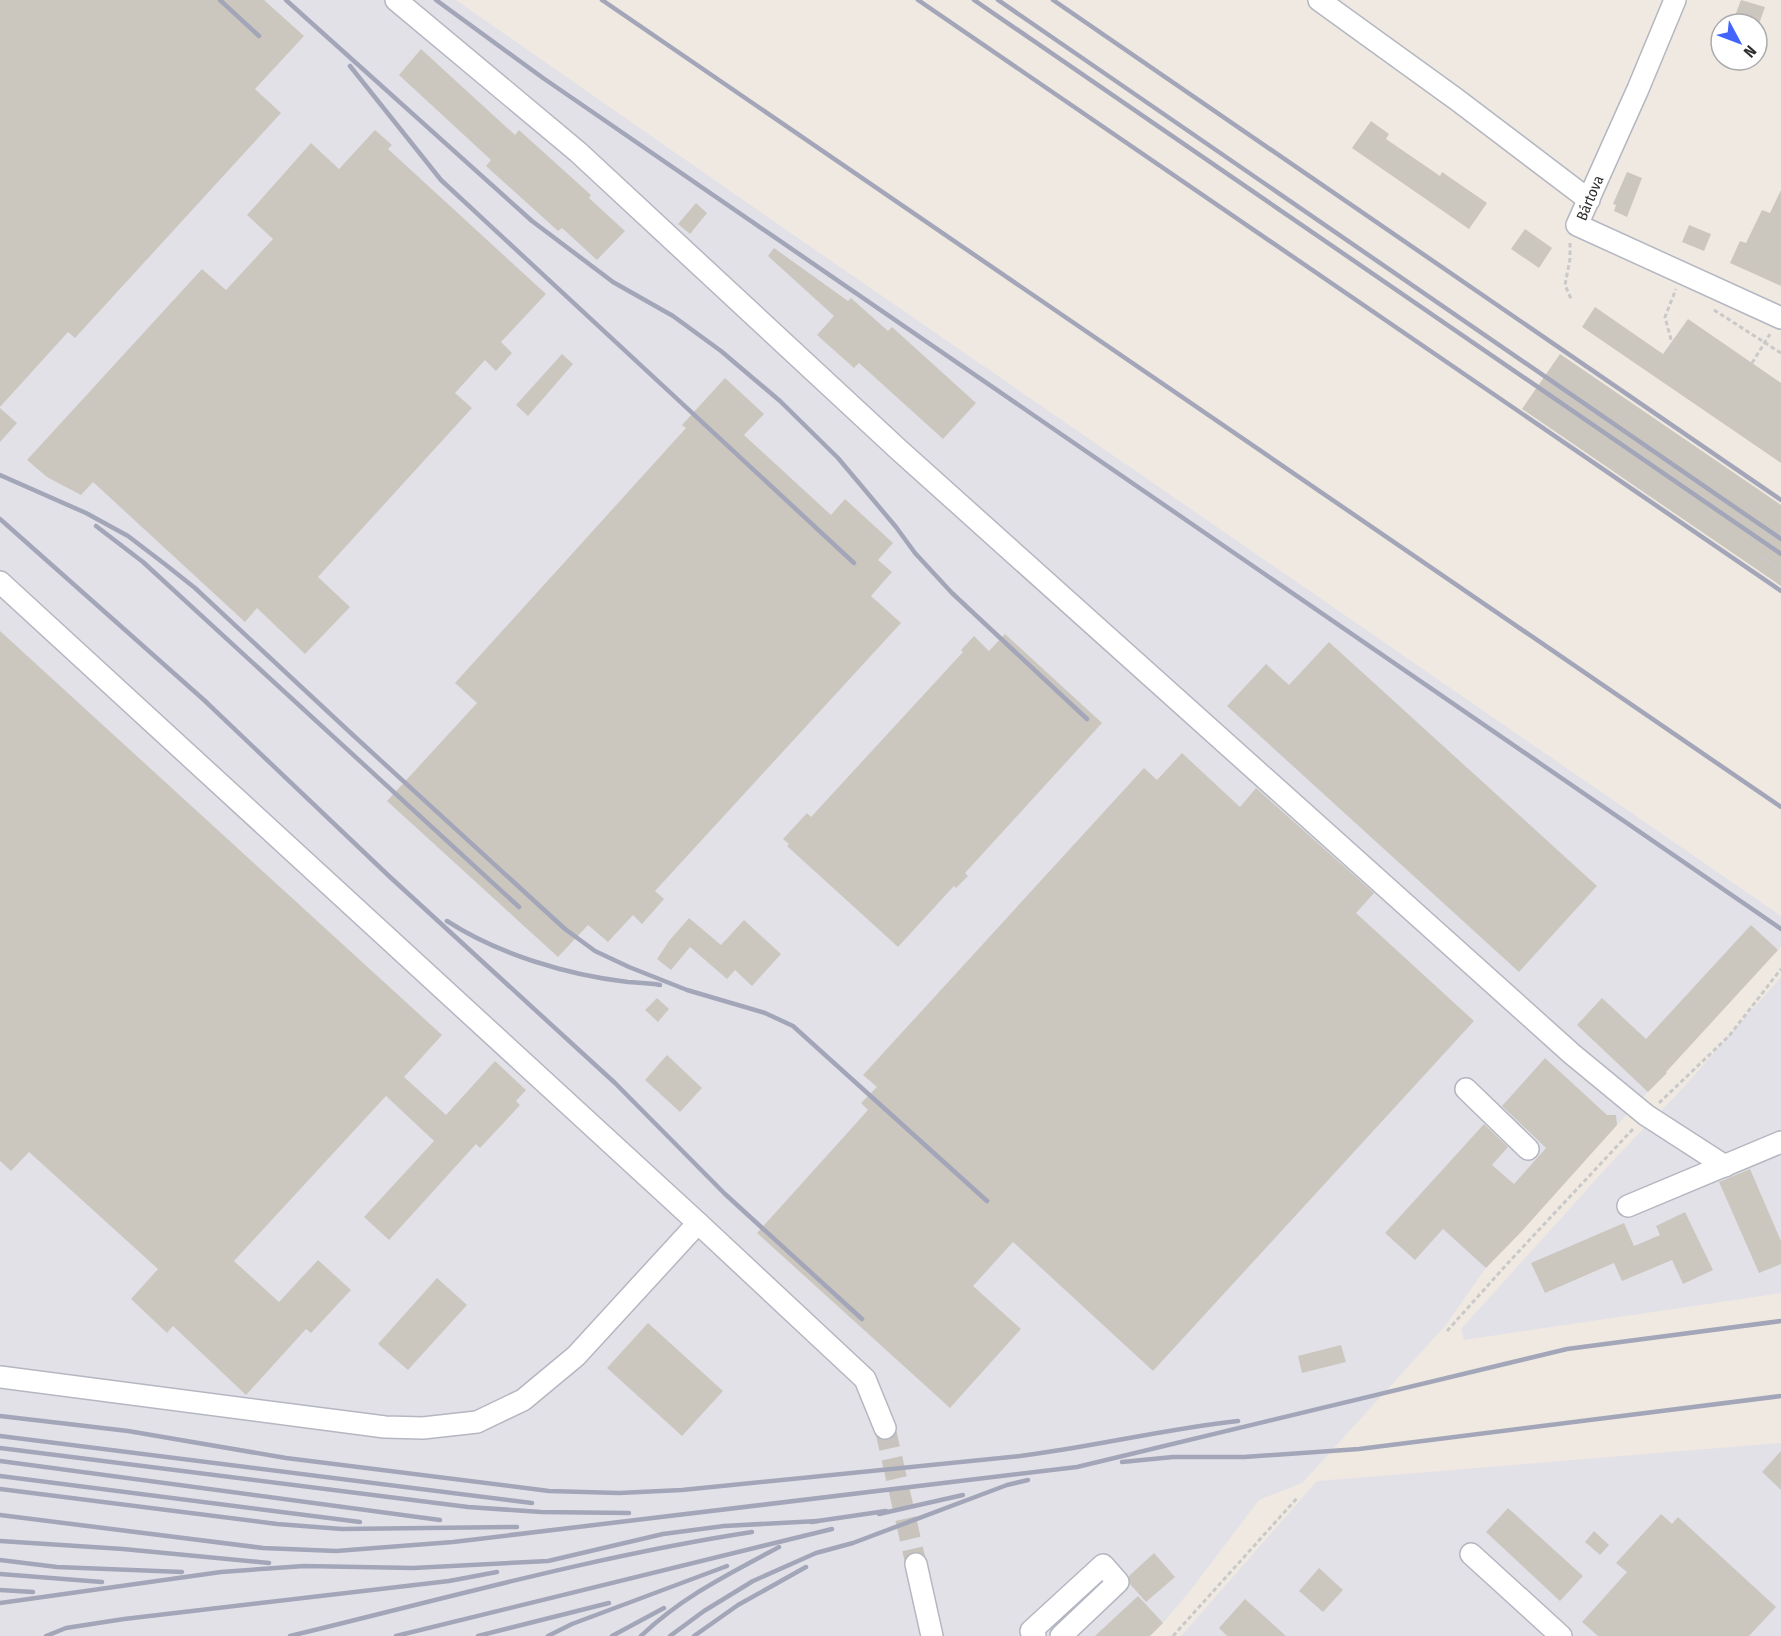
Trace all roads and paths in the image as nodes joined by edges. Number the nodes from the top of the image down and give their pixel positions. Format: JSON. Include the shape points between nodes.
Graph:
{"nodes":[{"id":1,"x":396,"y":0,"type":"edge"},
{"id":2,"x":1319,"y":0,"type":"edge"},
{"id":3,"x":1675,"y":0,"type":"edge"},
{"id":4,"x":1589,"y":200,"type":"junction"},
{"id":5,"x":1576,"y":225,"type":"junction"},
{"id":6,"x":1684,"y":290,"type":"dead end"},
{"id":7,"x":1571,"y":299,"type":"dead end"},
{"id":8,"x":1708,"y":306,"type":"dead end"},
{"id":9,"x":1780,"y":317,"type":"edge"},
{"id":10,"x":1765,"y":343,"type":"junction"},
{"id":11,"x":1673,"y":347,"type":"dead end"},
{"id":12,"x":1781,"y":353,"type":"edge"},
{"id":13,"x":1752,"y":363,"type":"dead end"},
{"id":14,"x":1761,"y":557,"type":"dead end"},
{"id":15,"x":1781,"y":571,"type":"edge"},
{"id":16,"x":0,"y":582,"type":"edge"},
{"id":17,"x":1780,"y":969,"type":"edge"},
{"id":18,"x":1466,"y":1089,"type":"dead end"},
{"id":19,"x":1646,"y":1115,"type":"junction"},
{"id":20,"x":1781,"y":1142,"type":"edge"},
{"id":21,"x":1528,"y":1149,"type":"dead end"},
{"id":22,"x":1725,"y":1166,"type":"junction"},
{"id":23,"x":1628,"y":1206,"type":"dead end"},
{"id":24,"x":698,"y":1223,"type":"junction"},
{"id":25,"x":1447,"y":1331,"type":"dead end"},
{"id":26,"x":0,"y":1377,"type":"edge"},
{"id":27,"x":885,"y":1428,"type":"tunnel mouth"},
{"id":28,"x":1298,"y":1497,"type":"dead end"},
{"id":29,"x":1471,"y":1554,"type":"dead end"},
{"id":30,"x":916,"y":1564,"type":"tunnel mouth"},
{"id":31,"x":1553,"y":1634,"type":"edge"},
{"id":32,"x":932,"y":1636,"type":"edge"},
{"id":33,"x":1035,"y":1636,"type":"edge"},
{"id":34,"x":1061,"y":1636,"type":"edge"},
{"id":35,"x":1173,"y":1636,"type":"edge"}],
"edges":[{"from":1,"to":19,"type":"street","via":[[578,152],[899,450],[1572,1054]]},
{"from":2,"to":4,"type":"street"},
{"from":3,"to":4,"type":"street","name":"Bártova"},
{"from":4,"to":5,"type":"street","name":"Bártova"},
{"from":5,"to":7,"type":"path","via":[[1570,226],[1565,285]]},
{"from":5,"to":9,"type":"street","name":"Bártova"},
{"from":6,"to":11,"type":"path","via":[[1677,286],[1665,317]]},
{"from":8,"to":10,"type":"path"},
{"from":9,"to":10,"type":"path"},
{"from":10,"to":12,"type":"path"},
{"from":10,"to":13,"type":"path"},
{"from":14,"to":15,"type":"path"},
{"from":16,"to":24,"type":"street"},
{"from":17,"to":19,"type":"path","via":[[1729,1036]]},
{"from":18,"to":21,"type":"street"},
{"from":19,"to":22,"type":"street"},
{"from":19,"to":25,"type":"path"},
{"from":20,"to":22,"type":"street"},
{"from":22,"to":23,"type":"street"},
{"from":24,"to":26,"type":"street","via":[[576,1356],[524,1400],[477,1422],[423,1428],[385,1427]]},
{"from":24,"to":27,"type":"street","via":[[865,1379]]},
{"from":28,"to":35,"type":"path"},
{"from":29,"to":31,"type":"street"},
{"from":30,"to":32,"type":"street"},
{"from":33,"to":34,"type":"street","via":[[1031,1631],[1102,1565],[1118,1582]]}]}
